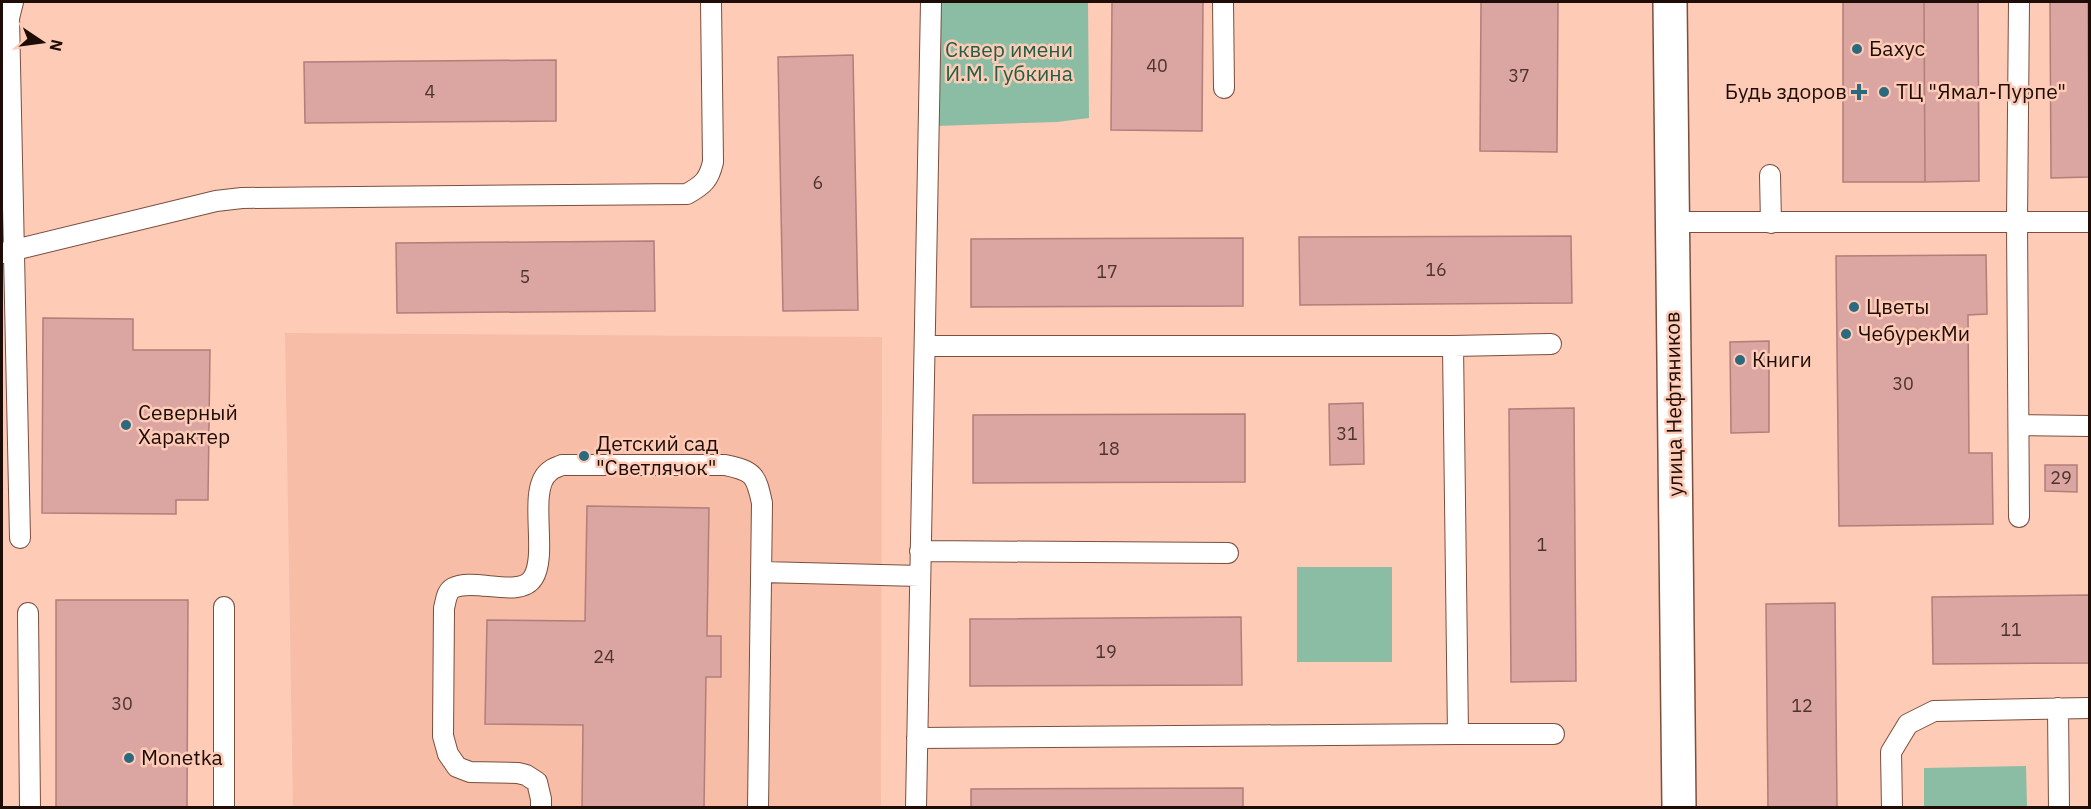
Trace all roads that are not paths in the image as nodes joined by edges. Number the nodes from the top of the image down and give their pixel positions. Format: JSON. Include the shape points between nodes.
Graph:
{"nodes":[{"id":1,"x":13,"y":2,"type":"edge"},
{"id":2,"x":711,"y":2,"type":"edge"},
{"id":3,"x":931,"y":2,"type":"edge"},
{"id":4,"x":1223,"y":2,"type":"edge"},
{"id":5,"x":1670,"y":2,"type":"edge"},
{"id":6,"x":2019,"y":2,"type":"edge"},
{"id":7,"x":1224,"y":88,"type":"dead end"},
{"id":8,"x":1770,"y":175,"type":"dead end"},
{"id":9,"x":1672,"y":222,"type":"junction"},
{"id":10,"x":2017,"y":222,"type":"junction"},
{"id":11,"x":2090,"y":222,"type":"edge"},
{"id":12,"x":1771,"y":223,"type":"junction"},
{"id":13,"x":8,"y":252,"type":"edge"},
{"id":14,"x":1551,"y":344,"type":"dead end"},
{"id":15,"x":925,"y":346,"type":"junction"},
{"id":16,"x":1453,"y":346,"type":"junction"},
{"id":17,"x":2020,"y":425,"type":"junction"},
{"id":18,"x":2090,"y":426,"type":"edge"},
{"id":19,"x":2019,"y":517,"type":"dead end"},
{"id":20,"x":20,"y":538,"type":"dead end"},
{"id":21,"x":920,"y":551,"type":"junction"},
{"id":22,"x":1228,"y":552,"type":"dead end"},
{"id":23,"x":762,"y":572,"type":"junction"},
{"id":24,"x":920,"y":576,"type":"junction"},
{"id":25,"x":224,"y":607,"type":"dead end"},
{"id":26,"x":28,"y":612,"type":"dead end"},
{"id":27,"x":2058,"y":708,"type":"junction"},
{"id":28,"x":2090,"y":708,"type":"edge"},
{"id":29,"x":1458,"y":734,"type":"junction"},
{"id":30,"x":1554,"y":734,"type":"dead end"},
{"id":31,"x":918,"y":738,"type":"junction"},
{"id":32,"x":30,"y":807,"type":"edge"},
{"id":33,"x":224,"y":807,"type":"edge"},
{"id":34,"x":541,"y":807,"type":"edge"},
{"id":35,"x":758,"y":807,"type":"edge"},
{"id":36,"x":916,"y":807,"type":"edge"},
{"id":37,"x":1679,"y":807,"type":"edge"},
{"id":38,"x":1892,"y":807,"type":"edge"},
{"id":39,"x":2059,"y":807,"type":"edge"}],
"edges":[{"from":1,"to":13,"type":"lane","via":[[9,18]]},
{"from":2,"to":13,"type":"lane","via":[[713,162],[703,185],[687,194],[242,198]]},
{"from":3,"to":15,"type":"lane"},
{"from":4,"to":7,"type":"lane"},
{"from":5,"to":9,"type":"street","name":"улица Нефтяников"},
{"from":6,"to":10,"type":"lane"},
{"from":8,"to":12,"type":"lane"},
{"from":9,"to":12,"type":"lane"},
{"from":9,"to":37,"type":"street","name":"улица Нефтяников"},
{"from":10,"to":11,"type":"lane"},
{"from":10,"to":12,"type":"lane"},
{"from":10,"to":17,"type":"lane"},
{"from":13,"to":20,"type":"lane"},
{"from":14,"to":16,"type":"lane"},
{"from":15,"to":16,"type":"lane"},
{"from":15,"to":21,"type":"lane"},
{"from":16,"to":29,"type":"lane"},
{"from":17,"to":18,"type":"lane"},
{"from":17,"to":19,"type":"lane"},
{"from":21,"to":22,"type":"lane"},
{"from":21,"to":24,"type":"lane"},
{"from":23,"to":24,"type":"lane"},
{"from":23,"to":34,"type":"lane","via":[[762,503],[757,482],[746,469],[725,465],[562,465],[542,478],[538,564],[533,578],[514,587],[463,585],[447,596],[443,736],[447,754],[457,767],[470,772],[526,775],[537,782]]},
{"from":23,"to":35,"type":"lane"},
{"from":24,"to":31,"type":"lane"},
{"from":25,"to":33,"type":"lane"},
{"from":26,"to":32,"type":"lane"},
{"from":27,"to":28,"type":"lane"},
{"from":27,"to":38,"type":"lane","via":[[1934,711],[1908,724],[1892,752]]},
{"from":27,"to":39,"type":"lane"},
{"from":29,"to":30,"type":"lane"},
{"from":29,"to":31,"type":"lane"},
{"from":31,"to":36,"type":"lane"}]}
